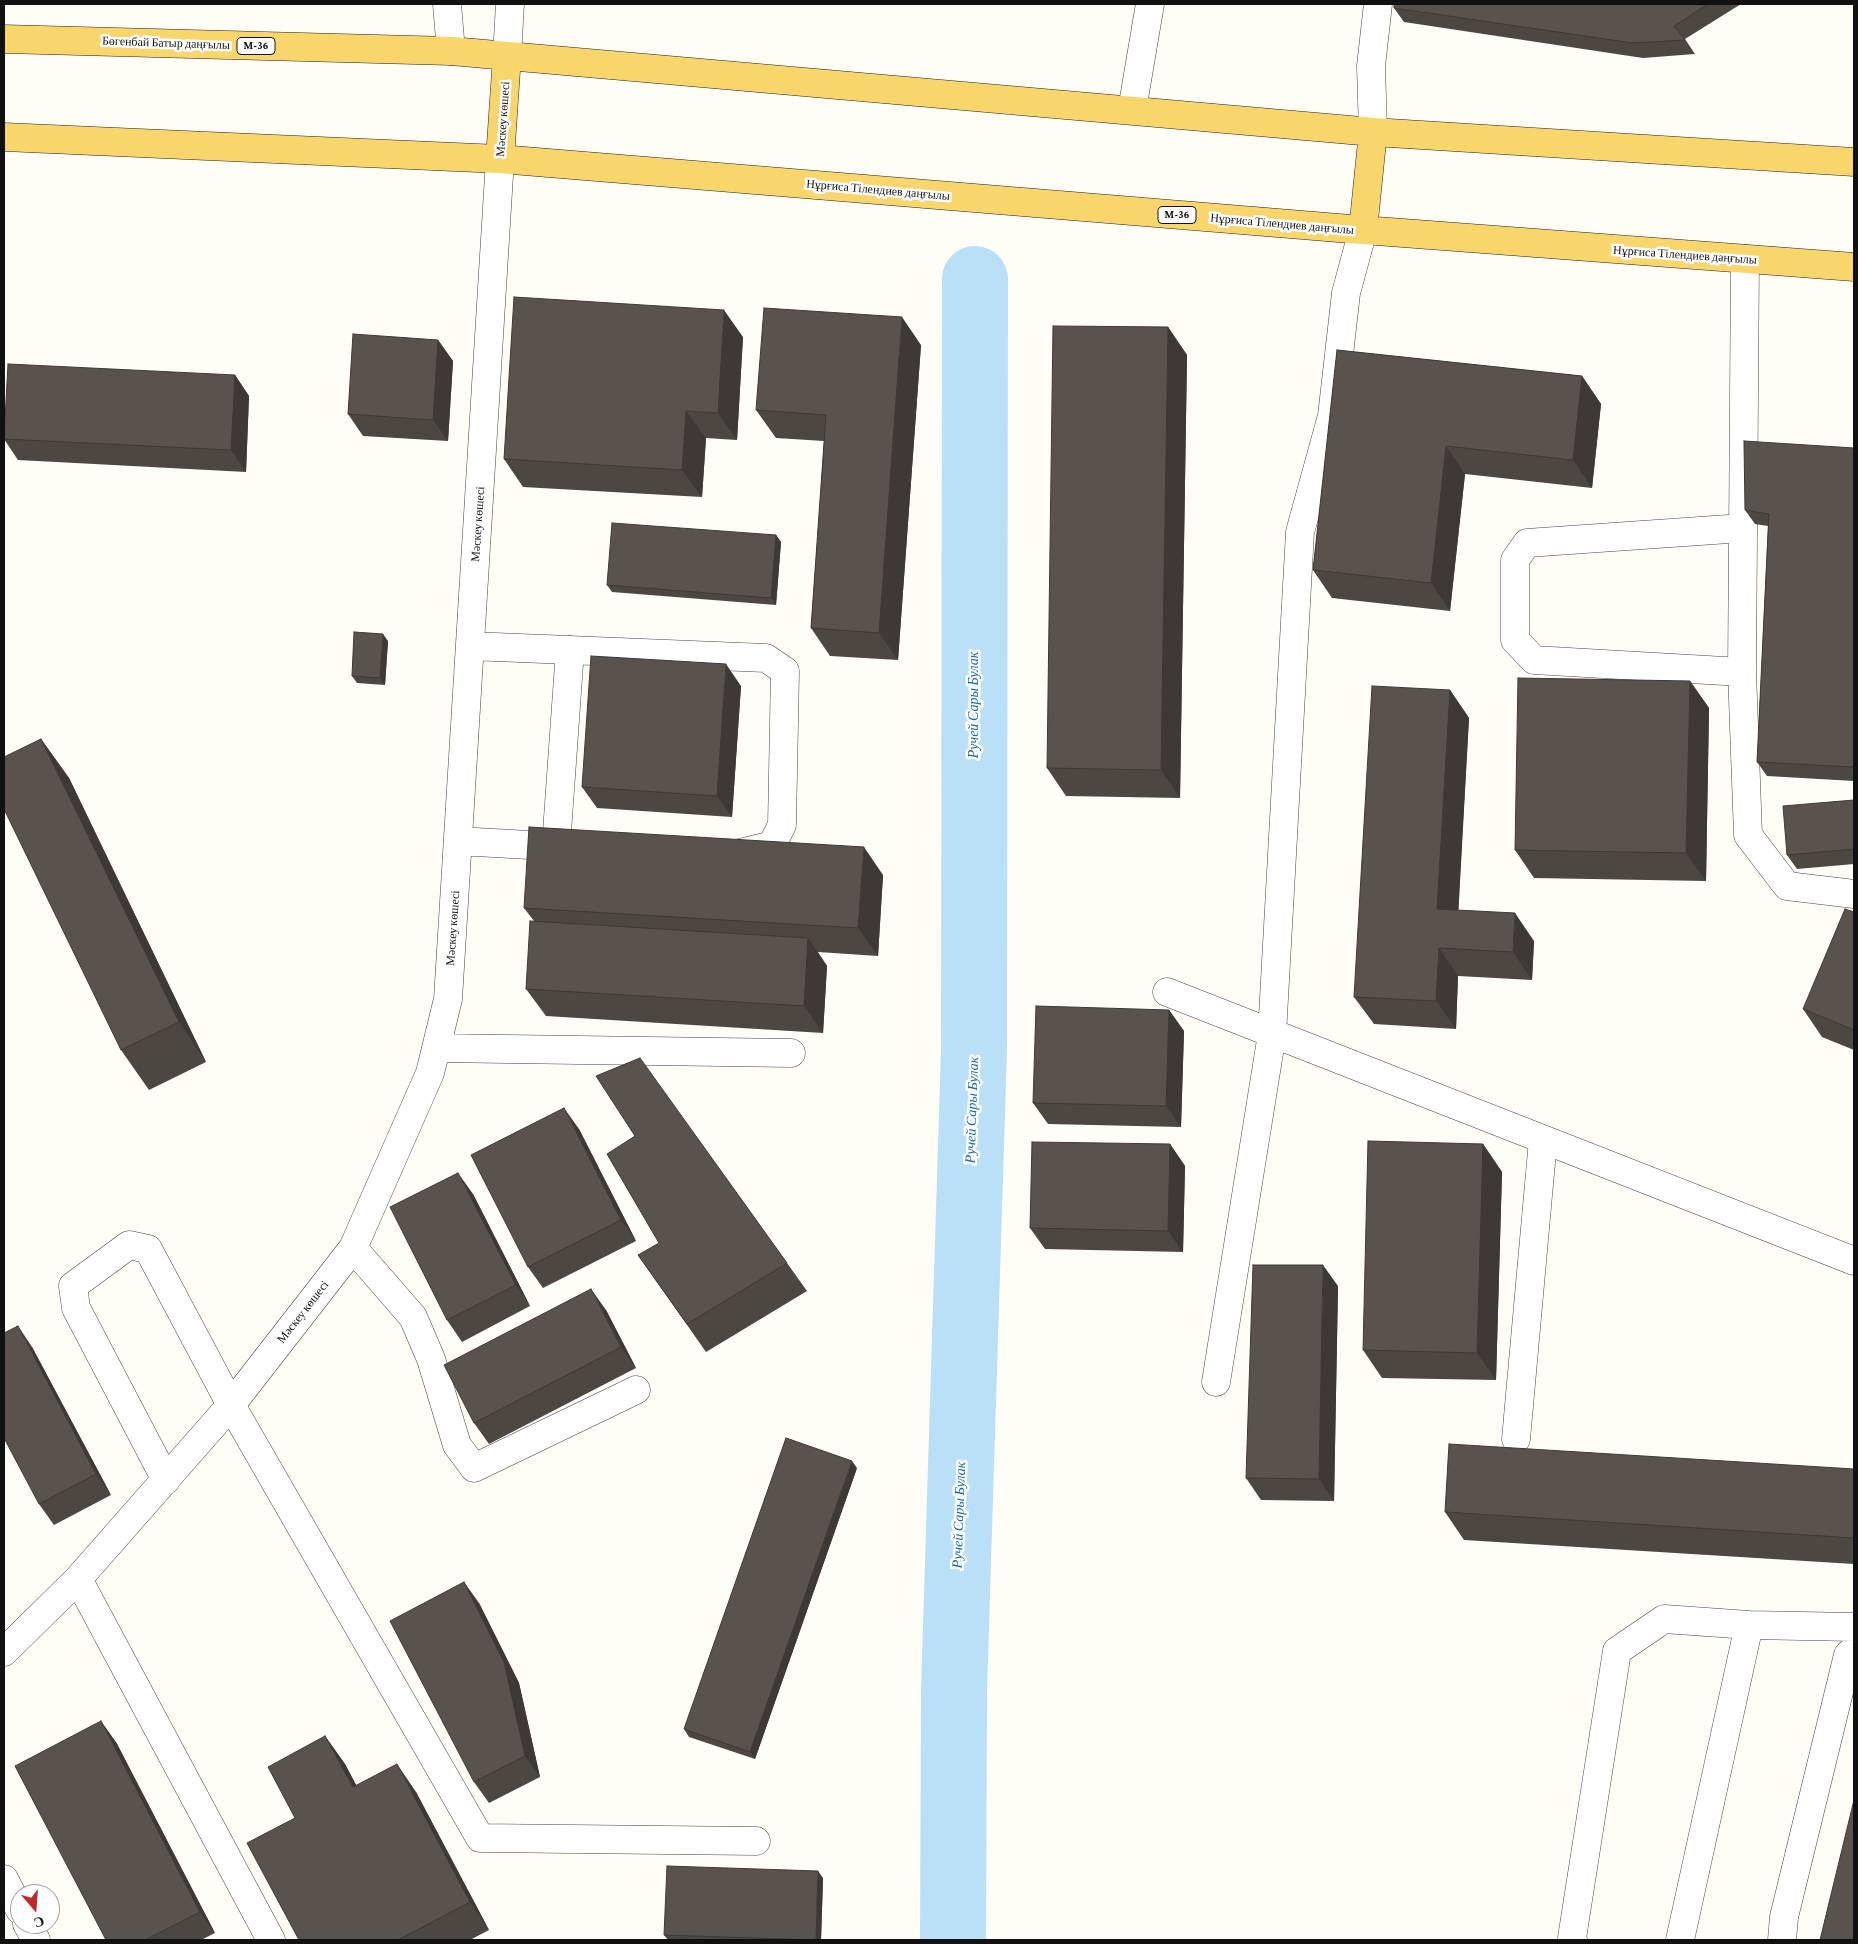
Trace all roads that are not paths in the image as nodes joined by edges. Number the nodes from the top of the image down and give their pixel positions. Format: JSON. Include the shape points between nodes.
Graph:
{"nodes":[{"id":1,"x":447,"y":4,"type":"edge"},
{"id":2,"x":510,"y":4,"type":"edge"},
{"id":3,"x":1150,"y":4,"type":"edge"},
{"id":4,"x":1378,"y":4,"type":"edge"},
{"id":5,"x":4,"y":39,"type":"edge"},
{"id":6,"x":451,"y":51,"type":"junction"},
{"id":7,"x":507,"y":56,"type":"junction"},
{"id":8,"x":1132,"y":110,"type":"junction"},
{"id":9,"x":1373,"y":132,"type":"junction"},
{"id":10,"x":4,"y":137,"type":"edge"},
{"id":11,"x":500,"y":159,"type":"junction"},
{"id":12,"x":1854,"y":162,"type":"edge"},
{"id":13,"x":1363,"y":230,"type":"junction"},
{"id":14,"x":1745,"y":259,"type":"junction"},
{"id":15,"x":1854,"y":267,"type":"edge"},
{"id":16,"x":1743,"y":528,"type":"junction"},
{"id":17,"x":470,"y":646,"type":"junction"},
{"id":18,"x":570,"y":650,"type":"junction"},
{"id":19,"x":1742,"y":672,"type":"junction"},
{"id":20,"x":458,"y":841,"type":"junction"},
{"id":21,"x":556,"y":846,"type":"junction"},
{"id":22,"x":594,"y":848,"type":"edge"},
{"id":23,"x":718,"y":855,"type":"edge"},
{"id":24,"x":1854,"y":894,"type":"edge"},
{"id":25,"x":1167,"y":992,"type":"dead end"},
{"id":26,"x":1272,"y":1034,"type":"junction"},
{"id":27,"x":436,"y":1048,"type":"junction"},
{"id":28,"x":791,"y":1053,"type":"dead end"},
{"id":29,"x":1543,"y":1140,"type":"junction"},
{"id":30,"x":353,"y":1248,"type":"junction"},
{"id":31,"x":1854,"y":1261,"type":"edge"},
{"id":32,"x":1216,"y":1382,"type":"dead end"},
{"id":33,"x":636,"y":1390,"type":"dead end"},
{"id":34,"x":231,"y":1405,"type":"junction"},
{"id":35,"x":1516,"y":1439,"type":"dead end"},
{"id":36,"x":166,"y":1480,"type":"junction"},
{"id":37,"x":78,"y":1580,"type":"junction"},
{"id":38,"x":1749,"y":1625,"type":"junction"},
{"id":39,"x":1854,"y":1627,"type":"edge"},
{"id":40,"x":1854,"y":1650,"type":"edge"},
{"id":41,"x":4,"y":1652,"type":"edge"},
{"id":42,"x":756,"y":1841,"type":"dead end"},
{"id":43,"x":4,"y":1880,"type":"edge"},
{"id":44,"x":10,"y":1891,"type":"edge"},
{"id":45,"x":271,"y":1940,"type":"edge"},
{"id":46,"x":1573,"y":1940,"type":"edge"},
{"id":47,"x":1680,"y":1940,"type":"edge"},
{"id":48,"x":1782,"y":1940,"type":"edge"}],
"edges":[{"from":1,"to":6,"type":"street"},
{"from":2,"to":7,"type":"street"},
{"from":3,"to":8,"type":"street"},
{"from":4,"to":9,"type":"street","via":[[1371,66]]},
{"from":5,"to":6,"type":"main road","name":"Бөгенбай Батыр даңғылы","number":"M-36"},
{"from":6,"to":7,"type":"main road","name":"Бөгенбай Батыр даңғылы","number":"M-36"},
{"from":7,"to":8,"type":"main road","number":"M-36"},
{"from":7,"to":11,"type":"main road","name":"Мәскеу көшесі"},
{"from":8,"to":9,"type":"main road","number":"M-36"},
{"from":9,"to":12,"type":"main road","number":"M-36"},
{"from":9,"to":13,"type":"main road"},
{"from":10,"to":11,"type":"main road","number":"M-36"},
{"from":11,"to":13,"type":"main road","name":"Нұрғиса Тілендиев даңғылы","number":"M-36"},
{"from":11,"to":17,"type":"street","name":"Мәскеу көшесі"},
{"from":13,"to":14,"type":"main road","name":"Нұрғиса Тілендиев даңғылы","number":"M-36"},
{"from":13,"to":26,"type":"street","via":[[1346,293],[1332,416],[1300,532]]},
{"from":14,"to":15,"type":"main road","name":"Нұрғиса Тілендиев даңғылы","number":"M-36"},
{"from":14,"to":16,"type":"street"},
{"from":16,"to":19,"type":"street"},
{"from":16,"to":19,"type":"street","via":[[1527,543],[1515,560],[1515,640],[1534,660]]},
{"from":17,"to":18,"type":"street"},
{"from":17,"to":20,"type":"street","name":"Мәскеу көшесі"},
{"from":18,"to":21,"type":"street"},
{"from":18,"to":23,"type":"street","via":[[766,658],[785,671],[782,825],[772,845],[728,856]]},
{"from":19,"to":24,"type":"street","via":[[1748,835],[1786,886]]},
{"from":20,"to":21,"type":"street"},
{"from":20,"to":27,"type":"street","name":"Мәскеу көшесі","via":[[448,999]]},
{"from":21,"to":22,"type":"street"},
{"from":25,"to":26,"type":"street"},
{"from":26,"to":29,"type":"street"},
{"from":26,"to":32,"type":"street"},
{"from":27,"to":28,"type":"street"},
{"from":27,"to":30,"type":"street","name":"Мәскеу көшесі","via":[[430,1073]]},
{"from":29,"to":31,"type":"street"},
{"from":29,"to":35,"type":"street"},
{"from":30,"to":33,"type":"street","via":[[413,1316],[431,1359],[457,1445],[474,1468]]},
{"from":30,"to":34,"type":"street","name":"Мәскеу көшесі"},
{"from":34,"to":36,"type":"street","name":"Мәскеу көшесі"},
{"from":34,"to":36,"type":"street","via":[[148,1249],[129,1244],[72,1286],[76,1308]]},
{"from":34,"to":42,"type":"street","via":[[480,1838]]},
{"from":36,"to":37,"type":"street","name":"Мәскеу көшесі"},
{"from":37,"to":41,"type":"street","name":"Мәскеу көшесі"},
{"from":37,"to":45,"type":"street"},
{"from":38,"to":39,"type":"street"},
{"from":38,"to":46,"type":"street","via":[[1664,1619],[1618,1651]]},
{"from":38,"to":47,"type":"street"},
{"from":40,"to":48,"type":"street","via":[[1848,1655],[1784,1917]]},
{"from":43,"to":44,"type":"street"}]}
